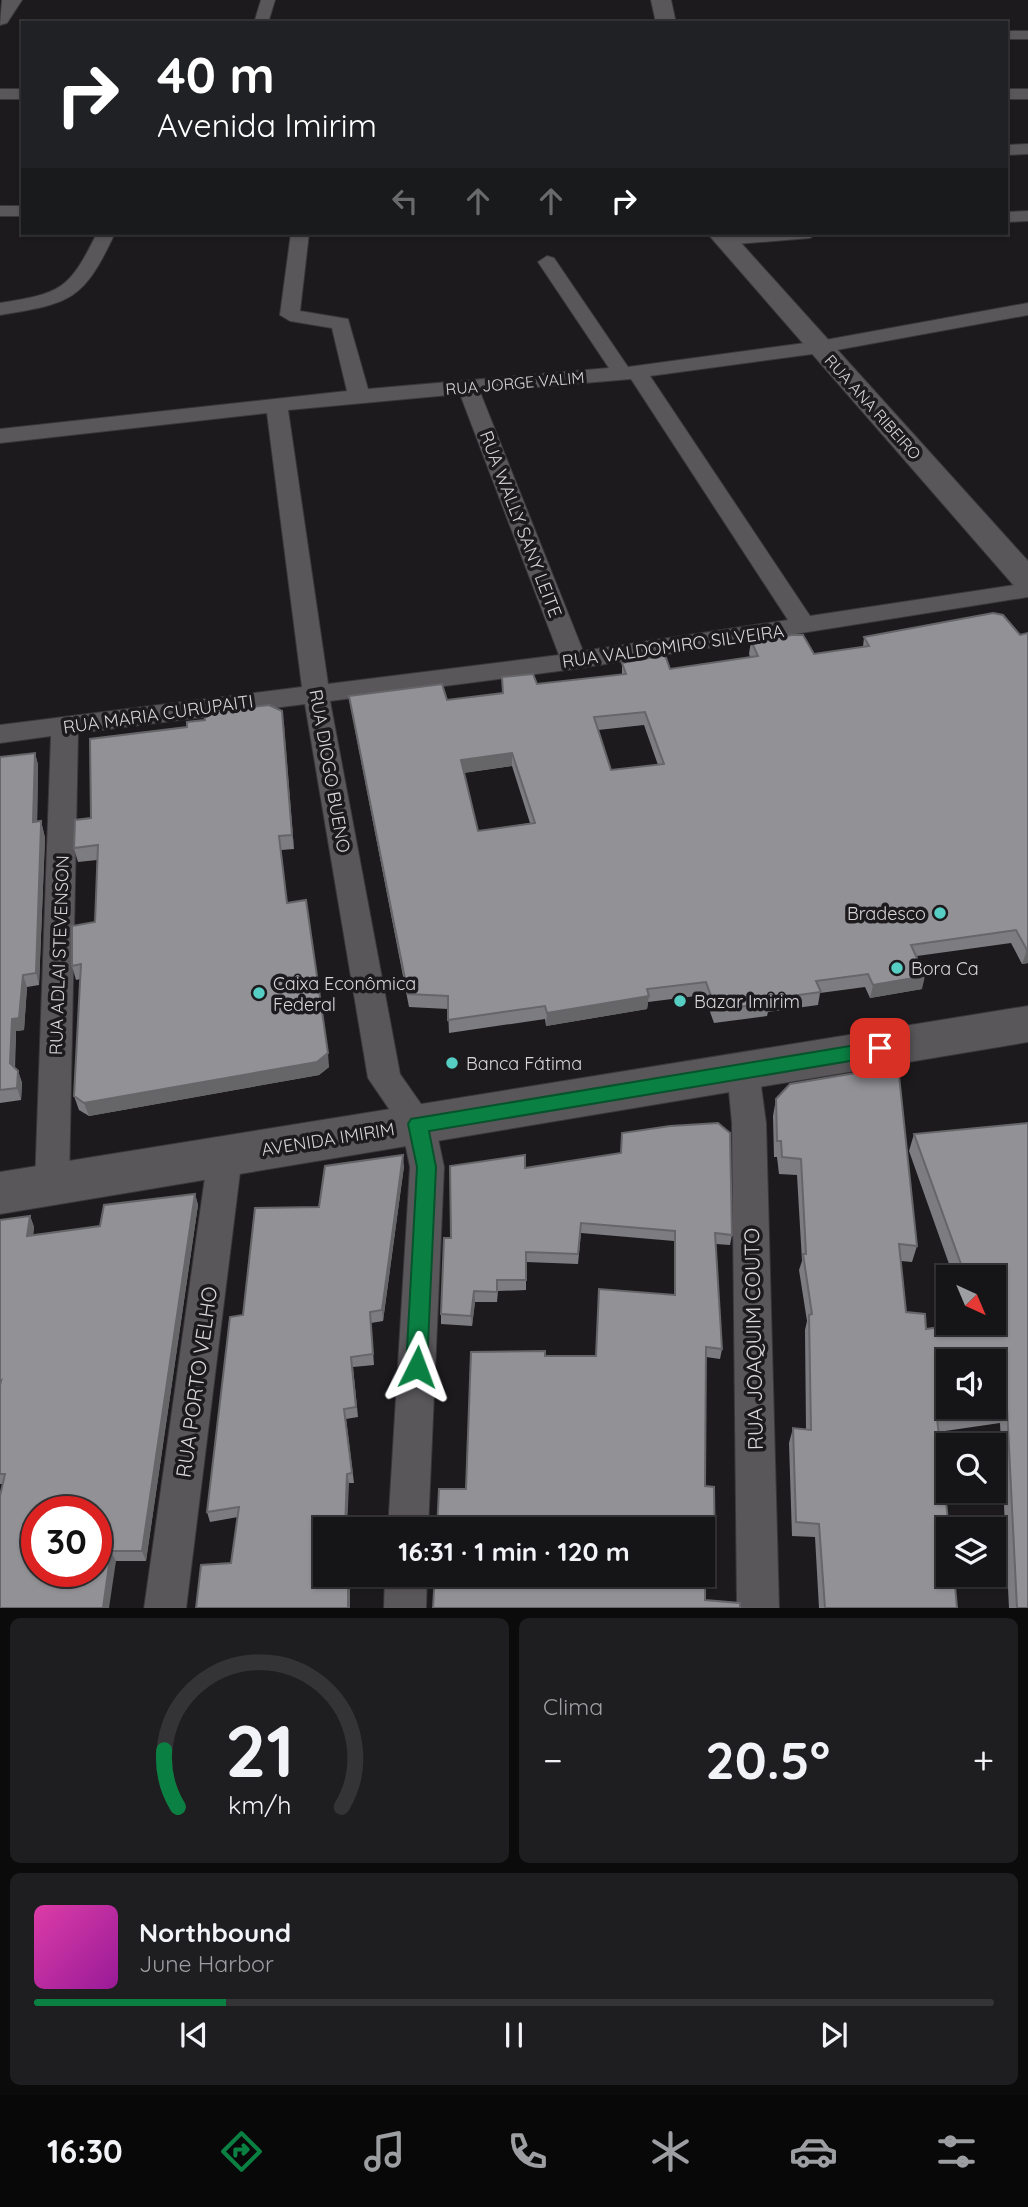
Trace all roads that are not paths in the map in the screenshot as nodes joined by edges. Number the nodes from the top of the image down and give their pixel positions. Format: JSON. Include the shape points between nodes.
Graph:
{"nodes":[{"id":1,"x":12,"y":0,"type":"edge"},
{"id":2,"x":268,"y":0,"type":"edge"},
{"id":3,"x":661,"y":0,"type":"edge"},
{"id":4,"x":0,"y":19,"type":"edge"},
{"id":5,"x":262,"y":21,"type":"edge"},
{"id":6,"x":666,"y":21,"type":"edge"},
{"id":7,"x":1008,"y":35,"type":"edge"},
{"id":8,"x":1028,"y":35,"type":"edge"},
{"id":9,"x":0,"y":94,"type":"edge"},
{"id":10,"x":21,"y":94,"type":"edge"},
{"id":11,"x":1008,"y":94,"type":"edge"},
{"id":12,"x":1028,"y":94,"type":"edge"},
{"id":13,"x":1008,"y":149,"type":"edge"},
{"id":14,"x":1028,"y":149,"type":"edge"},
{"id":15,"x":0,"y":211,"type":"edge"},
{"id":16,"x":21,"y":211,"type":"edge"},
{"id":17,"x":1028,"y":216,"type":"edge"},
{"id":18,"x":1008,"y":217,"type":"edge"},
{"id":19,"x":105,"y":235,"type":"edge"},
{"id":20,"x":300,"y":235,"type":"edge"},
{"id":21,"x":751,"y":235,"type":"edge"},
{"id":22,"x":722,"y":236,"type":"edge"},
{"id":23,"x":547,"y":262,"type":"dead end"},
{"id":24,"x":0,"y":309,"type":"edge"},
{"id":25,"x":1028,"y":309,"type":"edge"},
{"id":26,"x":820,"y":347,"type":"junction"},
{"id":27,"x":630,"y":373,"type":"junction"},
{"id":28,"x":468,"y":387,"type":"junction"},
{"id":29,"x":359,"y":396,"type":"junction"},
{"id":30,"x":278,"y":406,"type":"junction"},
{"id":31,"x":0,"y":436,"type":"edge"},
{"id":32,"x":1028,"y":581,"type":"edge"},
{"id":33,"x":1028,"y":590,"type":"edge"},
{"id":34,"x":805,"y":627,"type":"junction"},
{"id":35,"x":574,"y":661,"type":"junction"},
{"id":36,"x":316,"y":693,"type":"junction"},
{"id":37,"x":65,"y":726,"type":"junction"},
{"id":38,"x":0,"y":734,"type":"edge"},
{"id":39,"x":1028,"y":1024,"type":"edge"},
{"id":40,"x":743,"y":1071,"type":"junction"},
{"id":41,"x":418,"y":1124,"type":"junction"},
{"id":42,"x":225,"y":1156,"type":"junction"},
{"id":43,"x":52,"y":1184,"type":"junction"},
{"id":44,"x":0,"y":1193,"type":"edge"},
{"id":45,"x":409,"y":1517,"type":"edge"},
{"id":46,"x":406,"y":1587,"type":"edge"},
{"id":47,"x":165,"y":1608,"type":"edge"},
{"id":48,"x":405,"y":1608,"type":"edge"},
{"id":49,"x":758,"y":1608,"type":"edge"}],
"edges":[{"from":1,"to":4,"type":"street"},
{"from":2,"to":5,"type":"street"},
{"from":3,"to":6,"type":"street"},
{"from":7,"to":8,"type":"street"},
{"from":9,"to":10,"type":"street"},
{"from":11,"to":12,"type":"street"},
{"from":13,"to":14,"type":"street"},
{"from":15,"to":16,"type":"street"},
{"from":17,"to":18,"type":"street"},
{"from":19,"to":24,"type":"street","via":[[86,277],[75,289],[59,297]]},
{"from":20,"to":29,"type":"street","via":[[290,315],[341,323]]},
{"from":21,"to":22,"type":"street"},
{"from":22,"to":26,"type":"street","name":"RUA ANA RIBEIRO"},
{"from":23,"to":27,"type":"street"},
{"from":25,"to":26,"type":"street","name":"RUA JORGE VALIM"},
{"from":26,"to":27,"type":"street","name":"RUA JORGE VALIM"},
{"from":26,"to":32,"type":"street","name":"RUA ANA RIBEIRO"},
{"from":27,"to":28,"type":"street","name":"RUA JORGE VALIM"},
{"from":27,"to":34,"type":"street"},
{"from":28,"to":29,"type":"street","name":"RUA JORGE VALIM"},
{"from":28,"to":35,"type":"street","name":"RUA WALLY SANY LEITE"},
{"from":29,"to":30,"type":"street","name":"RUA JORGE VALIM"},
{"from":30,"to":31,"type":"street","name":"RUA JORGE VALIM"},
{"from":30,"to":36,"type":"street","name":"RUA DIOGO BUENO"},
{"from":33,"to":34,"type":"street","name":"RUA VALDOMIRO SILVEIRA"},
{"from":34,"to":35,"type":"street","name":"RUA VALDOMIRO SILVEIRA"},
{"from":35,"to":36,"type":"street","name":"RUA VALDOMIRO SILVEIRA"},
{"from":36,"to":37,"type":"street","name":"RUA MARIA CURUPAITI"},
{"from":36,"to":41,"type":"street","name":"RUA DIOGO BUENO","via":[[384,1078]]},
{"from":37,"to":38,"type":"street","name":"RUA MARIA CURUPAITI"},
{"from":37,"to":43,"type":"street","name":"RUA ADLAI STEVENSON"},
{"from":39,"to":40,"type":"street","name":"AVENIDA IMIRIM"},
{"from":40,"to":41,"type":"street","name":"AVENIDA IMIRIM"},
{"from":40,"to":49,"type":"street","name":"RUA JOAQUIM COUTO","via":[[749,1123]]},
{"from":41,"to":42,"type":"street","name":"AVENIDA IMIRIM"},
{"from":41,"to":45,"type":"street","via":[[427,1167]]},
{"from":42,"to":43,"type":"street","name":"AVENIDA IMIRIM"},
{"from":42,"to":47,"type":"street","name":"RUA PORTO VELHO"},
{"from":43,"to":44,"type":"street","name":"AVENIDA IMIRIM"},
{"from":46,"to":48,"type":"street"}]}
